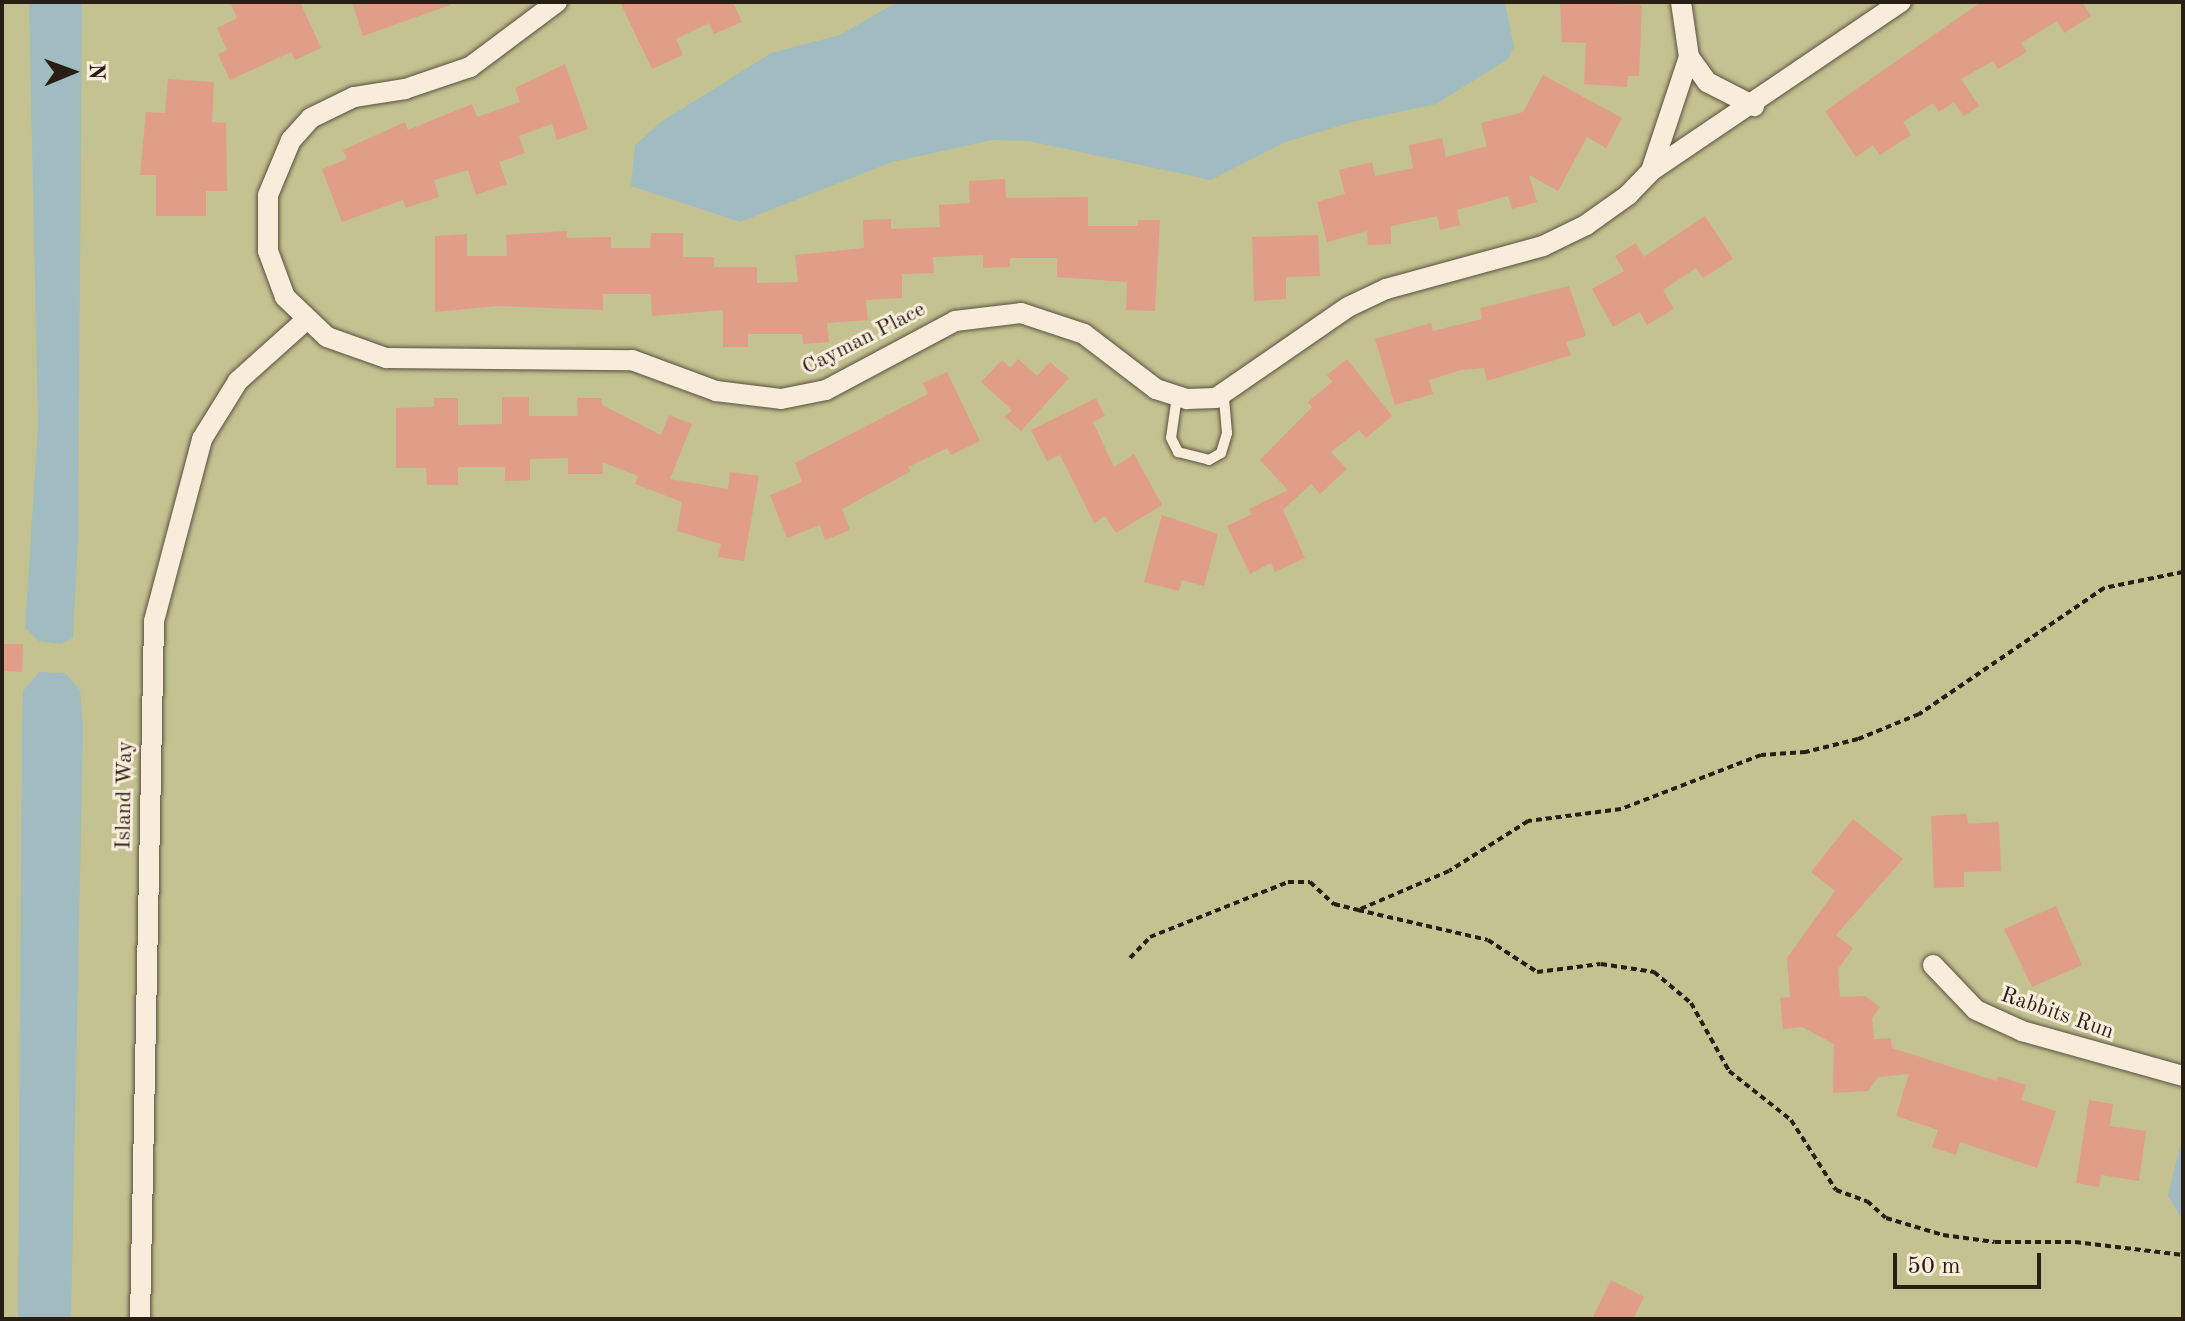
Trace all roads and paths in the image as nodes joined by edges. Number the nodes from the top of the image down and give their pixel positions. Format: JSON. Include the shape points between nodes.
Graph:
{"nodes":[{"id":1,"x":557,"y":2,"type":"edge"},
{"id":2,"x":1681,"y":2,"type":"edge"},
{"id":3,"x":1901,"y":2,"type":"edge"},
{"id":4,"x":1689,"y":57,"type":"junction"},
{"id":5,"x":1754,"y":106,"type":"junction"},
{"id":6,"x":1651,"y":171,"type":"junction"},
{"id":7,"x":306,"y":320,"type":"junction"},
{"id":8,"x":1224,"y":395,"type":"junction"},
{"id":9,"x":1177,"y":396,"type":"junction"},
{"id":10,"x":2183,"y":572,"type":"edge"},
{"id":11,"x":1358,"y":910,"type":"junction"},
{"id":12,"x":1130,"y":958,"type":"dead end"},
{"id":13,"x":1933,"y":965,"type":"dead end"},
{"id":14,"x":2183,"y":1076,"type":"edge"},
{"id":15,"x":2183,"y":1255,"type":"edge"},
{"id":16,"x":140,"y":1319,"type":"edge"}],
"edges":[{"from":1,"to":7,"type":"street","name":"Cayman Place","via":[[470,67],[405,89],[354,97],[311,118],[291,140],[268,195],[266,235],[277,282]]},
{"from":2,"to":4,"type":"street"},
{"from":3,"to":5,"type":"street"},
{"from":4,"to":5,"type":"street","via":[[1707,82]]},
{"from":4,"to":6,"type":"street"},
{"from":5,"to":6,"type":"street"},
{"from":6,"to":8,"type":"street","via":[[1586,225],[1543,246],[1386,289],[1348,307]]},
{"from":7,"to":9,"type":"street","name":"Cayman Place","via":[[342,345],[386,358],[603,356],[659,368],[716,391],[781,399],[826,390],[955,321],[1021,313],[1084,334],[1142,382]]},
{"from":7,"to":16,"type":"street","name":"Island Way","via":[[238,381],[202,439],[154,621]]},
{"from":8,"to":9,"type":"street","name":"Cayman Place","via":[[1200,400]]},
{"from":8,"to":9,"type":"lane","via":[[1227,433],[1221,453],[1209,460],[1178,452],[1171,438]]},
{"from":10,"to":11,"type":"path","via":[[2104,588],[1919,714],[1858,739],[1806,752],[1761,755],[1621,809],[1528,821],[1449,871]]},
{"from":11,"to":12,"type":"path","via":[[1334,904],[1310,882],[1288,882],[1150,937]]},
{"from":11,"to":15,"type":"path","via":[[1488,940],[1537,972],[1601,964],[1654,972],[1691,1003],[1729,1071],[1791,1120],[1836,1190],[1867,1201],[1886,1218],[1943,1235],[1995,1242],[2075,1242]]},
{"from":13,"to":14,"type":"street","name":"Rabbits Run","via":[[1976,1010],[2022,1031]]}]}
